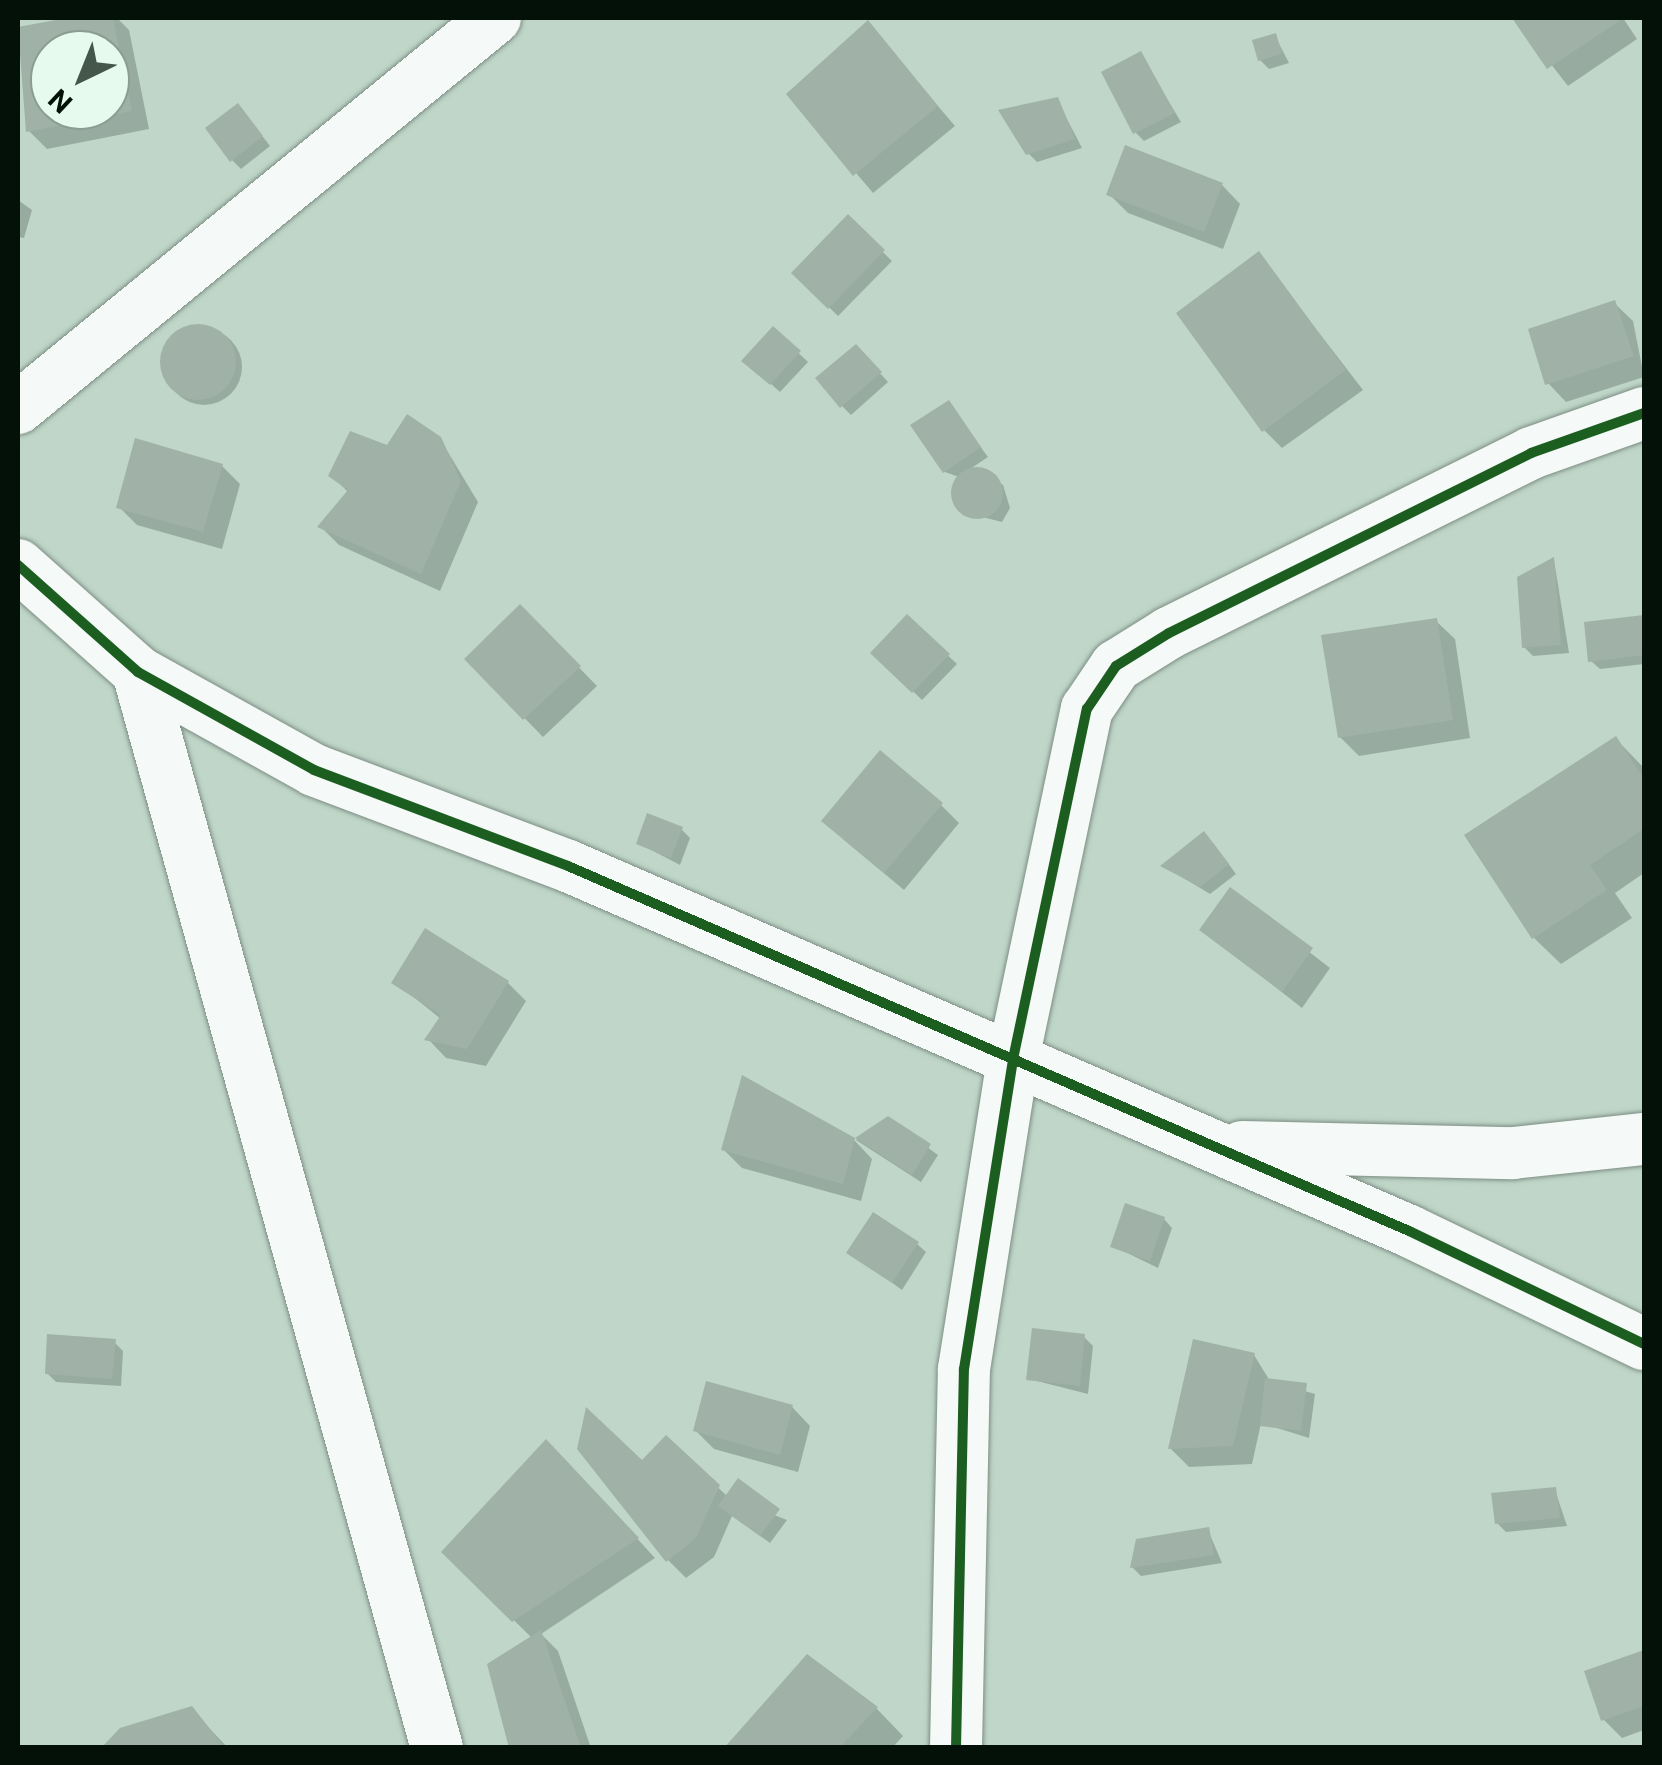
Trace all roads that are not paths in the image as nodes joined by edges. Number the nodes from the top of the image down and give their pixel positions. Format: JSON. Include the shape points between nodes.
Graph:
{"nodes":[{"id":1,"x":495,"y":18,"type":"edge"},
{"id":2,"x":18,"y":408,"type":"edge"},
{"id":3,"x":1644,"y":413,"type":"edge"},
{"id":4,"x":18,"y":565,"type":"edge"},
{"id":5,"x":138,"y":672,"type":"junction"},
{"id":6,"x":1012,"y":1058,"type":"junction"},
{"id":7,"x":1644,"y":1139,"type":"edge"},
{"id":8,"x":1212,"y":1146,"type":"junction"},
{"id":9,"x":1644,"y":1344,"type":"edge"},
{"id":10,"x":437,"y":1748,"type":"edge"},
{"id":11,"x":956,"y":1748,"type":"edge"}],
"edges":[{"from":1,"to":2,"type":"street"},
{"from":3,"to":6,"type":"street","via":[[1532,453],[1116,666],[1087,709]]},
{"from":4,"to":5,"type":"street"},
{"from":5,"to":6,"type":"street","via":[[314,770],[568,866]]},
{"from":5,"to":10,"type":"street"},
{"from":6,"to":8,"type":"street"},
{"from":6,"to":11,"type":"street","via":[[964,1369]]},
{"from":7,"to":8,"type":"street","via":[[1513,1153]]},
{"from":8,"to":9,"type":"street"}]}
